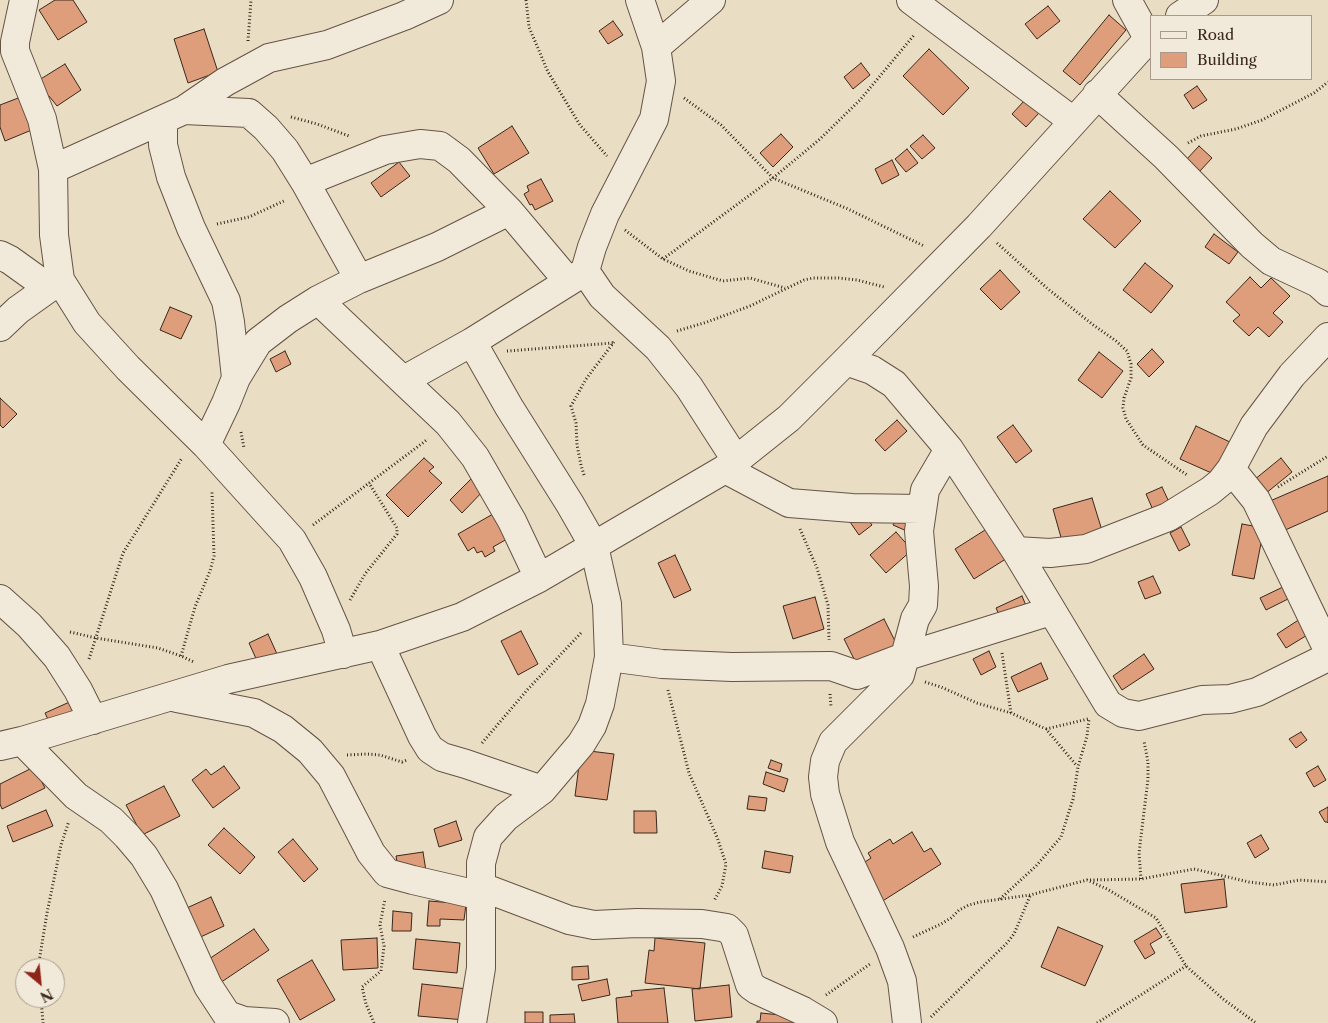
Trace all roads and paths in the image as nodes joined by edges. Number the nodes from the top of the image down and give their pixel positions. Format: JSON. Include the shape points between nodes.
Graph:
{"nodes":[{"id":1,"x":24,"y":0,"type":"edge"},
{"id":2,"x":251,"y":0,"type":"edge"},
{"id":3,"x":439,"y":0,"type":"edge"},
{"id":4,"x":526,"y":0,"type":"edge"},
{"id":5,"x":640,"y":0,"type":"edge"},
{"id":6,"x":711,"y":0,"type":"edge"},
{"id":7,"x":1127,"y":0,"type":"edge"},
{"id":8,"x":1204,"y":0,"type":"edge"},
{"id":9,"x":921,"y":7,"type":"edge"},
{"id":10,"x":1182,"y":15,"type":"edge"},
{"id":11,"x":1150,"y":37,"type":"edge"},
{"id":12,"x":656,"y":47,"type":"junction"},
{"id":13,"x":243,"y":71,"type":"junction"},
{"id":14,"x":661,"y":81,"type":"junction"},
{"id":15,"x":1328,"y":82,"type":"edge"},
{"id":16,"x":1097,"y":94,"type":"junction"},
{"id":17,"x":174,"y":115,"type":"junction"},
{"id":18,"x":290,"y":116,"type":"dead end"},
{"id":19,"x":1073,"y":121,"type":"junction"},
{"id":20,"x":385,"y":150,"type":"junction"},
{"id":21,"x":1166,"y":157,"type":"junction"},
{"id":22,"x":54,"y":169,"type":"junction"},
{"id":23,"x":624,"y":175,"type":"junction"},
{"id":24,"x":773,"y":178,"type":"junction"},
{"id":25,"x":307,"y":184,"type":"junction"},
{"id":26,"x":509,"y":211,"type":"junction"},
{"id":27,"x":605,"y":214,"type":"junction"},
{"id":28,"x":979,"y":226,"type":"junction"},
{"id":29,"x":191,"y":228,"type":"junction"},
{"id":30,"x":0,"y":255,"type":"edge"},
{"id":31,"x":947,"y":258,"type":"junction"},
{"id":32,"x":663,"y":260,"type":"junction"},
{"id":33,"x":577,"y":276,"type":"junction"},
{"id":34,"x":359,"y":279,"type":"junction"},
{"id":35,"x":54,"y":284,"type":"junction"},
{"id":36,"x":786,"y":288,"type":"junction"},
{"id":37,"x":1328,"y":292,"type":"edge"},
{"id":38,"x":908,"y":296,"type":"junction"},
{"id":39,"x":318,"y":300,"type":"junction"},
{"id":40,"x":0,"y":327,"type":"edge"},
{"id":41,"x":1328,"y":337,"type":"edge"},
{"id":42,"x":614,"y":342,"type":"junction"},
{"id":43,"x":653,"y":344,"type":"junction"},
{"id":44,"x":476,"y":348,"type":"junction"},
{"id":45,"x":846,"y":361,"type":"junction"},
{"id":46,"x":236,"y":378,"type":"junction"},
{"id":47,"x":404,"y":380,"type":"junction"},
{"id":48,"x":448,"y":423,"type":"junction"},
{"id":49,"x":205,"y":444,"type":"junction"},
{"id":50,"x":949,"y":449,"type":"junction"},
{"id":51,"x":1328,"y":456,"type":"edge"},
{"id":52,"x":730,"y":464,"type":"junction"},
{"id":53,"x":1231,"y":469,"type":"junction"},
{"id":54,"x":587,"y":482,"type":"dead end"},
{"id":55,"x":369,"y":483,"type":"junction"},
{"id":56,"x":1210,"y":491,"type":"junction"},
{"id":57,"x":1256,"y":500,"type":"junction"},
{"id":58,"x":789,"y":503,"type":"junction"},
{"id":59,"x":921,"y":509,"type":"junction"},
{"id":60,"x":292,"y":540,"type":"junction"},
{"id":61,"x":594,"y":546,"type":"junction"},
{"id":62,"x":1016,"y":551,"type":"junction"},
{"id":63,"x":539,"y":578,"type":"junction"},
{"id":64,"x":0,"y":599,"type":"edge"},
{"id":65,"x":607,"y":604,"type":"junction"},
{"id":66,"x":1052,"y":610,"type":"junction"},
{"id":67,"x":29,"y":625,"type":"junction"},
{"id":68,"x":1000,"y":627,"type":"junction"},
{"id":69,"x":96,"y":638,"type":"junction"},
{"id":70,"x":340,"y":642,"type":"junction"},
{"id":71,"x":380,"y":645,"type":"junction"},
{"id":72,"x":1328,"y":650,"type":"edge"},
{"id":73,"x":181,"y":656,"type":"junction"},
{"id":74,"x":609,"y":657,"type":"junction"},
{"id":75,"x":1328,"y":658,"type":"edge"},
{"id":76,"x":662,"y":664,"type":"junction"},
{"id":77,"x":831,"y":666,"type":"junction"},
{"id":78,"x":902,"y":666,"type":"junction"},
{"id":79,"x":228,"y":679,"type":"junction"},
{"id":80,"x":1094,"y":682,"type":"junction"},
{"id":81,"x":78,"y":690,"type":"junction"},
{"id":82,"x":170,"y":697,"type":"junction"},
{"id":83,"x":1011,"y":713,"type":"junction"},
{"id":84,"x":1139,"y":716,"type":"junction"},
{"id":85,"x":1089,"y":719,"type":"junction"},
{"id":86,"x":93,"y":720,"type":"junction"},
{"id":87,"x":1046,"y":729,"type":"junction"},
{"id":88,"x":11,"y":744,"type":"edge"},
{"id":89,"x":430,"y":749,"type":"junction"},
{"id":90,"x":310,"y":751,"type":"junction"},
{"id":91,"x":466,"y":764,"type":"junction"},
{"id":92,"x":1078,"y":767,"type":"junction"},
{"id":93,"x":542,"y":790,"type":"junction"},
{"id":94,"x":76,"y":796,"type":"junction"},
{"id":95,"x":387,"y":872,"type":"junction"},
{"id":96,"x":1142,"y":879,"type":"junction"},
{"id":97,"x":1087,"y":880,"type":"junction"},
{"id":98,"x":1328,"y":882,"type":"edge"},
{"id":99,"x":482,"y":892,"type":"junction"},
{"id":100,"x":1030,"y":895,"type":"junction"},
{"id":101,"x":998,"y":900,"type":"junction"},
{"id":102,"x":702,"y":924,"type":"junction"},
{"id":103,"x":890,"y":948,"type":"junction"},
{"id":104,"x":40,"y":958,"type":"edge"},
{"id":105,"x":1186,"y":966,"type":"junction"},
{"id":106,"x":42,"y":1008,"type":"edge"},
{"id":107,"x":813,"y":1017,"type":"edge"},
{"id":108,"x":43,"y":1023,"type":"edge"},
{"id":109,"x":275,"y":1023,"type":"edge"},
{"id":110,"x":374,"y":1023,"type":"edge"},
{"id":111,"x":472,"y":1023,"type":"edge"},
{"id":112,"x":907,"y":1023,"type":"edge"},
{"id":113,"x":926,"y":1023,"type":"edge"},
{"id":114,"x":1097,"y":1023,"type":"edge"},
{"id":115,"x":1256,"y":1023,"type":"edge"}],
"edges":[{"from":1,"to":22,"type":"street","via":[[15,51],[42,119]]},
{"from":2,"to":13,"type":"path"},
{"from":3,"to":13,"type":"street","via":[[350,37],[269,58]]},
{"from":4,"to":23,"type":"path","via":[[529,27],[548,72],[580,125]]},
{"from":5,"to":12,"type":"street"},
{"from":6,"to":12,"type":"street"},
{"from":7,"to":11,"type":"street"},
{"from":8,"to":10,"type":"street"},
{"from":9,"to":19,"type":"street"},
{"from":9,"to":24,"type":"path","via":[[860,100]]},
{"from":11,"to":16,"type":"street"},
{"from":12,"to":14,"type":"street"},
{"from":13,"to":17,"type":"street"},
{"from":14,"to":23,"type":"street","via":[[654,120]]},
{"from":14,"to":24,"type":"path","via":[[721,126]]},
{"from":15,"to":21,"type":"path","via":[[1314,93],[1262,120],[1201,136]]},
{"from":16,"to":19,"type":"street"},
{"from":16,"to":21,"type":"street"},
{"from":17,"to":22,"type":"street"},
{"from":17,"to":25,"type":"street","via":[[249,113],[285,150]]},
{"from":17,"to":29,"type":"street","via":[[164,146],[166,160]]},
{"from":18,"to":20,"type":"path"},
{"from":19,"to":28,"type":"street"},
{"from":20,"to":25,"type":"street"},
{"from":20,"to":26,"type":"street","via":[[420,144],[440,146],[459,160]]},
{"from":21,"to":37,"type":"street","via":[[1271,261],[1318,283]]},
{"from":22,"to":35,"type":"street"},
{"from":23,"to":27,"type":"street"},
{"from":24,"to":31,"type":"path","via":[[848,209]]},
{"from":24,"to":32,"type":"path"},
{"from":25,"to":29,"type":"path","via":[[268,210]]},
{"from":25,"to":34,"type":"street"},
{"from":26,"to":33,"type":"street"},
{"from":26,"to":34,"type":"street","via":[[437,247]]},
{"from":27,"to":32,"type":"path"},
{"from":27,"to":33,"type":"street"},
{"from":28,"to":31,"type":"street"},
{"from":28,"to":56,"type":"path","via":[[1048,289],[1127,351],[1131,378],[1124,398],[1126,419],[1143,445]]},
{"from":29,"to":46,"type":"street","via":[[226,302]]},
{"from":30,"to":35,"type":"street"},
{"from":31,"to":38,"type":"street"},
{"from":32,"to":36,"type":"path","via":[[716,279],[750,278]]},
{"from":33,"to":43,"type":"street"},
{"from":33,"to":44,"type":"street"},
{"from":34,"to":39,"type":"street"},
{"from":35,"to":40,"type":"street"},
{"from":35,"to":49,"type":"street","via":[[128,368]]},
{"from":36,"to":38,"type":"path","via":[[813,278],[839,278],[875,284]]},
{"from":36,"to":43,"type":"path","via":[[750,306]]},
{"from":38,"to":45,"type":"street"},
{"from":39,"to":46,"type":"street","via":[[258,342]]},
{"from":39,"to":47,"type":"street"},
{"from":41,"to":53,"type":"street","via":[[1292,375],[1254,426]]},
{"from":42,"to":43,"type":"path"},
{"from":42,"to":44,"type":"path"},
{"from":42,"to":54,"type":"path","via":[[586,379],[571,406],[580,465]]},
{"from":43,"to":52,"type":"street","via":[[689,388]]},
{"from":44,"to":47,"type":"street"},
{"from":44,"to":61,"type":"street"},
{"from":45,"to":50,"type":"street","via":[[872,370],[894,384]]},
{"from":45,"to":52,"type":"street","via":[[789,418]]},
{"from":46,"to":49,"type":"street"},
{"from":47,"to":48,"type":"street"},
{"from":48,"to":55,"type":"path"},
{"from":48,"to":63,"type":"street","via":[[479,465],[512,521]]},
{"from":49,"to":60,"type":"street"},
{"from":49,"to":69,"type":"path","via":[[122,554]]},
{"from":49,"to":73,"type":"path","via":[[211,479],[214,556]]},
{"from":50,"to":59,"type":"street","via":[[925,490]]},
{"from":50,"to":62,"type":"street"},
{"from":51,"to":57,"type":"path"},
{"from":52,"to":58,"type":"street"},
{"from":52,"to":61,"type":"street"},
{"from":53,"to":56,"type":"street"},
{"from":53,"to":57,"type":"street"},
{"from":55,"to":60,"type":"path"},
{"from":55,"to":70,"type":"path","via":[[397,528],[397,534],[365,574]]},
{"from":56,"to":62,"type":"street","via":[[1168,517],[1086,549],[1050,553]]},
{"from":57,"to":72,"type":"street"},
{"from":58,"to":59,"type":"street"},
{"from":58,"to":77,"type":"path","via":[[817,568],[828,605]]},
{"from":59,"to":78,"type":"street","via":[[922,605],[915,618]]},
{"from":60,"to":70,"type":"street","via":[[313,577]]},
{"from":61,"to":63,"type":"street"},
{"from":61,"to":65,"type":"street"},
{"from":62,"to":66,"type":"street"},
{"from":63,"to":71,"type":"street","via":[[462,617]]},
{"from":64,"to":67,"type":"street"},
{"from":65,"to":74,"type":"street"},
{"from":65,"to":91,"type":"path","via":[[502,718]]},
{"from":66,"to":68,"type":"street"},
{"from":66,"to":80,"type":"street"},
{"from":67,"to":69,"type":"path"},
{"from":67,"to":81,"type":"street","via":[[58,657]]},
{"from":68,"to":78,"type":"street"},
{"from":68,"to":83,"type":"path"},
{"from":69,"to":73,"type":"path","via":[[158,648]]},
{"from":69,"to":81,"type":"path"},
{"from":70,"to":71,"type":"street"},
{"from":70,"to":79,"type":"street"},
{"from":71,"to":89,"type":"street"},
{"from":73,"to":79,"type":"path"},
{"from":74,"to":76,"type":"street"},
{"from":74,"to":93,"type":"street","via":[[600,704],[592,726]]},
{"from":75,"to":84,"type":"street","via":[[1250,694],[1202,700]]},
{"from":76,"to":77,"type":"street","via":[[732,668]]},
{"from":76,"to":102,"type":"path","via":[[689,773],[726,864],[722,886]]},
{"from":77,"to":78,"type":"street","via":[[857,675]]},
{"from":78,"to":83,"type":"path","via":[[977,703]]},
{"from":78,"to":103,"type":"street","via":[[832,742],[823,777],[840,842]]},
{"from":79,"to":82,"type":"street"},
{"from":80,"to":84,"type":"street","via":[[1108,704],[1123,713]]},
{"from":80,"to":85,"type":"path"},
{"from":81,"to":86,"type":"street"},
{"from":82,"to":86,"type":"street"},
{"from":82,"to":90,"type":"street","via":[[254,713],[283,729]]},
{"from":83,"to":87,"type":"path"},
{"from":84,"to":96,"type":"path","via":[[1148,762],[1139,853]]},
{"from":85,"to":87,"type":"path"},
{"from":85,"to":92,"type":"path"},
{"from":86,"to":88,"type":"street"},
{"from":87,"to":92,"type":"path"},
{"from":88,"to":94,"type":"street"},
{"from":89,"to":90,"type":"path","via":[[402,762],[374,755]]},
{"from":89,"to":91,"type":"street","via":[[442,758]]},
{"from":90,"to":95,"type":"street","via":[[331,776],[371,853]]},
{"from":91,"to":93,"type":"street"},
{"from":92,"to":101,"type":"path","via":[[1061,837],[1036,866]]},
{"from":93,"to":99,"type":"street","via":[[506,817],[488,837],[481,863]]},
{"from":94,"to":104,"type":"path","via":[[61,846]]},
{"from":94,"to":109,"type":"street","via":[[111,820],[144,856],[164,889],[208,986],[227,1015],[244,1021]]},
{"from":95,"to":99,"type":"street"},
{"from":95,"to":110,"type":"path","via":[[380,924],[384,946],[382,971],[362,987]]},
{"from":96,"to":97,"type":"path"},
{"from":96,"to":98,"type":"path","via":[[1194,869],[1274,885],[1299,880]]},
{"from":97,"to":100,"type":"path"},
{"from":97,"to":105,"type":"path","via":[[1156,918]]},
{"from":99,"to":102,"type":"street","via":[[594,925]]},
{"from":99,"to":111,"type":"street","via":[[481,968]]},
{"from":100,"to":101,"type":"path"},
{"from":100,"to":113,"type":"path","via":[[1007,944]]},
{"from":101,"to":103,"type":"path","via":[[964,907],[941,924]]},
{"from":102,"to":107,"type":"street","via":[[731,931],[748,979],[756,990]]},
{"from":103,"to":107,"type":"path","via":[[847,981]]},
{"from":103,"to":112,"type":"street","via":[[902,981]]},
{"from":105,"to":114,"type":"path"},
{"from":105,"to":115,"type":"path"},
{"from":106,"to":108,"type":"path"}]}
